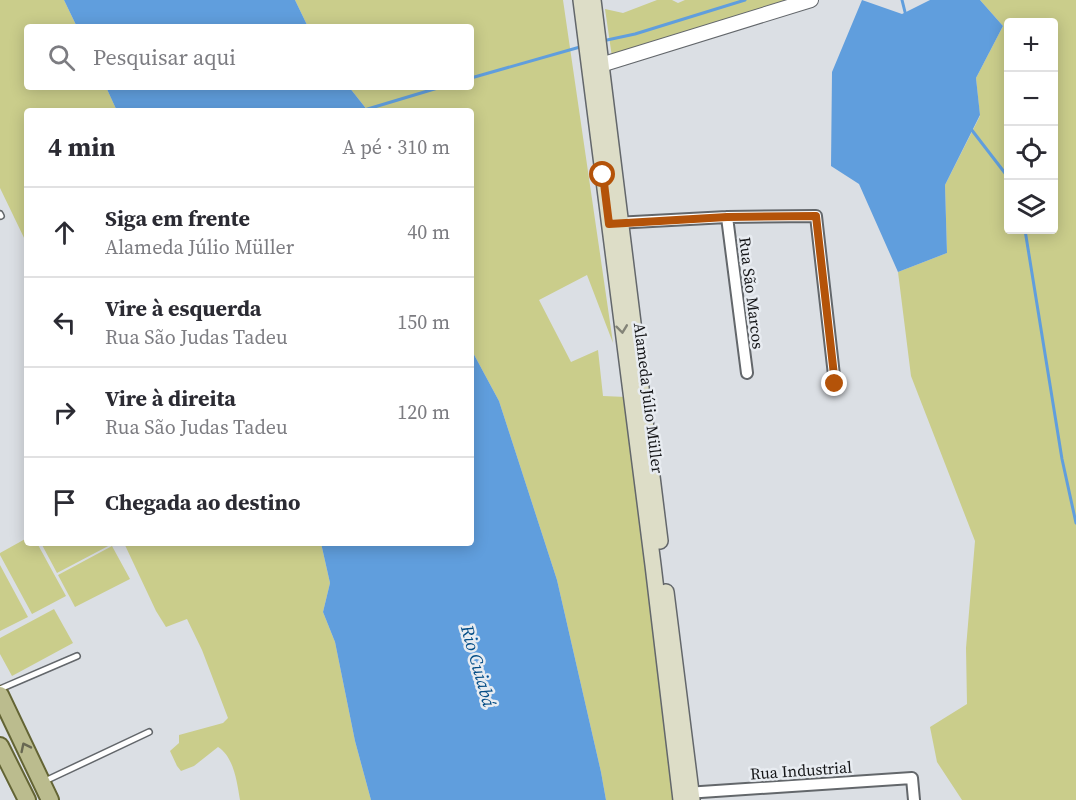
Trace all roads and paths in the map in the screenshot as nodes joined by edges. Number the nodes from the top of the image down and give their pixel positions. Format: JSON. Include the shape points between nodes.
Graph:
{"nodes":[{"id":1,"x":581,"y":0,"type":"edge"},
{"id":2,"x":593,"y":0,"type":"edge"},
{"id":3,"x":811,"y":0,"type":"edge"},
{"id":4,"x":595,"y":67,"type":"junction"},
{"id":5,"x":727,"y":217,"type":"junction"},
{"id":6,"x":614,"y":223,"type":"junction"},
{"id":7,"x":747,"y":373,"type":"dead end"},
{"id":8,"x":835,"y":384,"type":"dead end"},
{"id":9,"x":77,"y":656,"type":"dead end"},
{"id":10,"x":0,"y":689,"type":"edge"},
{"id":11,"x":0,"y":695,"type":"edge"},
{"id":12,"x":149,"y":732,"type":"dead end"},
{"id":13,"x":0,"y":746,"type":"edge"},
{"id":14,"x":42,"y":782,"type":"junction"},
{"id":15,"x":686,"y":796,"type":"edge"},
{"id":16,"x":27,"y":800,"type":"edge"},
{"id":17,"x":50,"y":800,"type":"edge"},
{"id":18,"x":915,"y":800,"type":"edge"}],
"edges":[{"from":1,"to":4,"type":"main road","name":"Alameda Júlio Müller"},
{"from":2,"to":4,"type":"main road","name":"Alameda Júlio Müller"},
{"from":3,"to":4,"type":"street"},
{"from":4,"to":6,"type":"main road","name":"Alameda Júlio Müller"},
{"from":5,"to":6,"type":"street"},
{"from":5,"to":7,"type":"street","name":"Rua São Marcos"},
{"from":5,"to":8,"type":"street","via":[[816,216]]},
{"from":6,"to":15,"type":"main road","name":"Alameda Júlio Müller","via":[[636,330]]},
{"from":9,"to":10,"type":"lane"},
{"from":14,"to":11,"type":"main road","one_way":true},
{"from":12,"to":14,"type":"lane"},
{"from":13,"to":16,"type":"main road"},
{"from":14,"to":17,"type":"main road"},
{"from":15,"to":18,"type":"street","name":"Rua Industrial","via":[[912,778]]}]}
